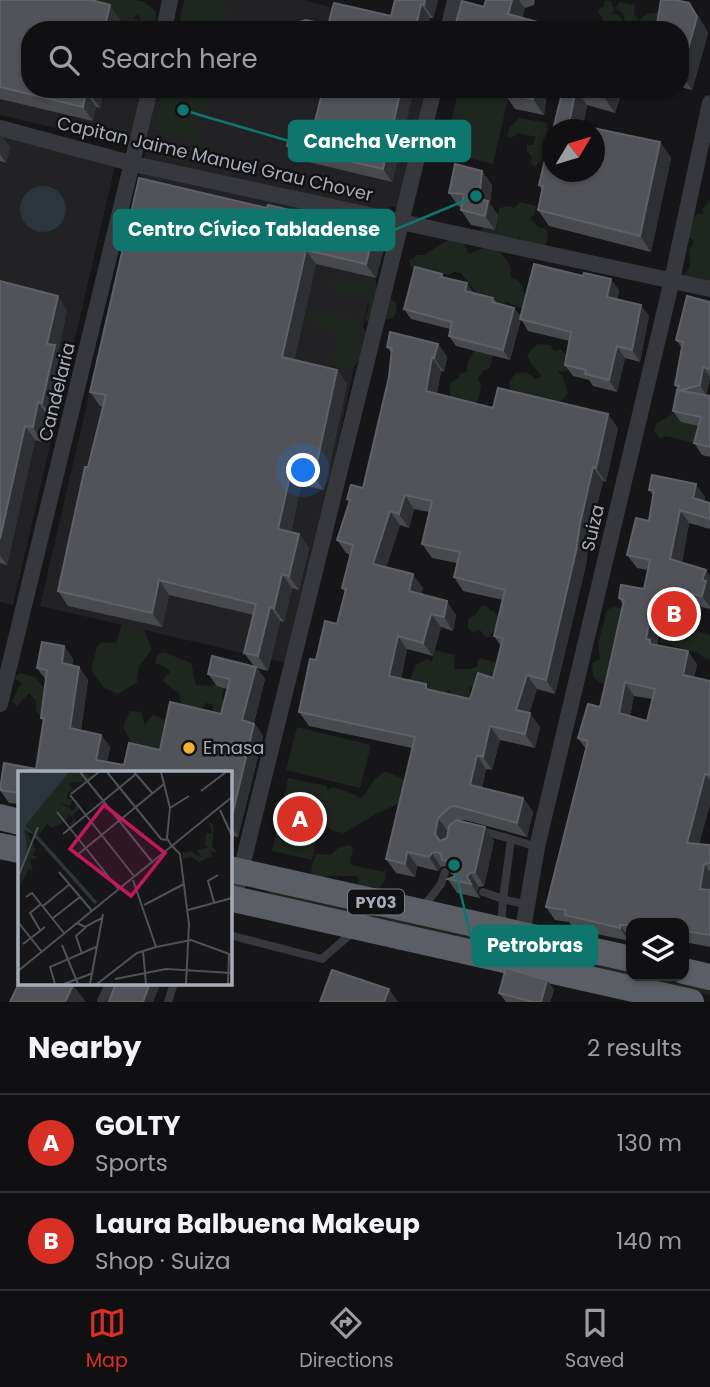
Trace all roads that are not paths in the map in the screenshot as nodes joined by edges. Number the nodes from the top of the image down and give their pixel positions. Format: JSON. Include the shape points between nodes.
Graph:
{"nodes":[{"id":1,"x":170,"y":0,"type":"edge"},
{"id":2,"x":456,"y":0,"type":"edge"},
{"id":3,"x":166,"y":21,"type":"edge"},
{"id":4,"x":450,"y":21,"type":"edge"},
{"id":5,"x":148,"y":98,"type":"edge"},
{"id":6,"x":432,"y":98,"type":"edge"},
{"id":7,"x":710,"y":103,"type":"edge"},
{"id":8,"x":0,"y":128,"type":"edge"},
{"id":9,"x":134,"y":164,"type":"junction"},
{"id":10,"x":401,"y":221,"type":"junction"},
{"id":11,"x":672,"y":280,"type":"junction"},
{"id":12,"x":710,"y":289,"type":"edge"},
{"id":13,"x":0,"y":704,"type":"edge"},
{"id":14,"x":0,"y":817,"type":"edge"},
{"id":15,"x":18,"y":822,"type":"edge"},
{"id":16,"x":464,"y":826,"type":"edge"},
{"id":17,"x":511,"y":839,"type":"junction"},
{"id":18,"x":0,"y":846,"type":"edge"},
{"id":19,"x":537,"y":847,"type":"junction"},
{"id":20,"x":18,"y":850,"type":"edge"},
{"id":21,"x":235,"y":870,"type":"edge"},
{"id":22,"x":445,"y":872,"type":"edge"},
{"id":23,"x":483,"y":892,"type":"dead end"},
{"id":24,"x":232,"y":899,"type":"edge"},
{"id":25,"x":503,"y":899,"type":"junction"},
{"id":26,"x":527,"y":905,"type":"junction"},
{"id":27,"x":420,"y":912,"type":"junction"},
{"id":28,"x":358,"y":927,"type":"junction"},
{"id":29,"x":512,"y":932,"type":"junction"},
{"id":30,"x":231,"y":936,"type":"edge"},
{"id":31,"x":626,"y":958,"type":"edge"},
{"id":32,"x":516,"y":963,"type":"junction"},
{"id":33,"x":689,"y":972,"type":"edge"},
{"id":34,"x":710,"y":977,"type":"edge"},
{"id":35,"x":114,"y":984,"type":"edge"},
{"id":36,"x":174,"y":984,"type":"edge"},
{"id":37,"x":105,"y":1002,"type":"edge"},
{"id":38,"x":169,"y":1002,"type":"edge"},
{"id":39,"x":691,"y":1002,"type":"edge"}],
"edges":[{"from":1,"to":3,"type":"street"},
{"from":2,"to":4,"type":"street"},
{"from":5,"to":9,"type":"street","name":"Candelaria"},
{"from":6,"to":10,"type":"street"},
{"from":7,"to":11,"type":"street","name":"Suiza"},
{"from":8,"to":9,"type":"street","name":"Capitan Jaime Manuel Grau Chover"},
{"from":9,"to":10,"type":"street","name":"Capitan Jaime Manuel Grau Chover"},
{"from":9,"to":13,"type":"street","name":"Candelaria"},
{"from":10,"to":11,"type":"street","name":"Capitan Jaime Manuel Grau Chover"},
{"from":10,"to":21,"type":"street"},
{"from":11,"to":12,"type":"street","name":"Capitan Jaime Manuel Grau Chover"},
{"from":11,"to":19,"type":"street","name":"Suiza"},
{"from":14,"to":15,"type":"highway"},
{"from":16,"to":17,"type":"lane"},
{"from":17,"to":19,"type":"lane"},
{"from":17,"to":25,"type":"lane"},
{"from":18,"to":20,"type":"highway"},
{"from":19,"to":26,"type":"street","name":"Suiza"},
{"from":21,"to":24,"type":"street"},
{"from":21,"to":27,"type":"highway","number":"PY03"},
{"from":22,"to":27,"type":"lane","via":[[446,885]]},
{"from":23,"to":25,"type":"lane"},
{"from":24,"to":28,"type":"highway","number":"PY03"},
{"from":25,"to":26,"type":"lane"},
{"from":25,"to":29,"type":"lane"},
{"from":26,"to":29,"type":"street","name":"Suiza"},
{"from":27,"to":29,"type":"highway","number":"PY03"},
{"from":28,"to":30,"type":"lane","via":[[322,959]]},
{"from":28,"to":32,"type":"highway","number":"PY03"},
{"from":29,"to":31,"type":"highway","number":"PY03"},
{"from":29,"to":32,"type":"street","name":"Suiza"},
{"from":32,"to":39,"type":"highway","number":"PY03"},
{"from":33,"to":34,"type":"highway"},
{"from":35,"to":37,"type":"street"},
{"from":36,"to":38,"type":"lane"}]}
